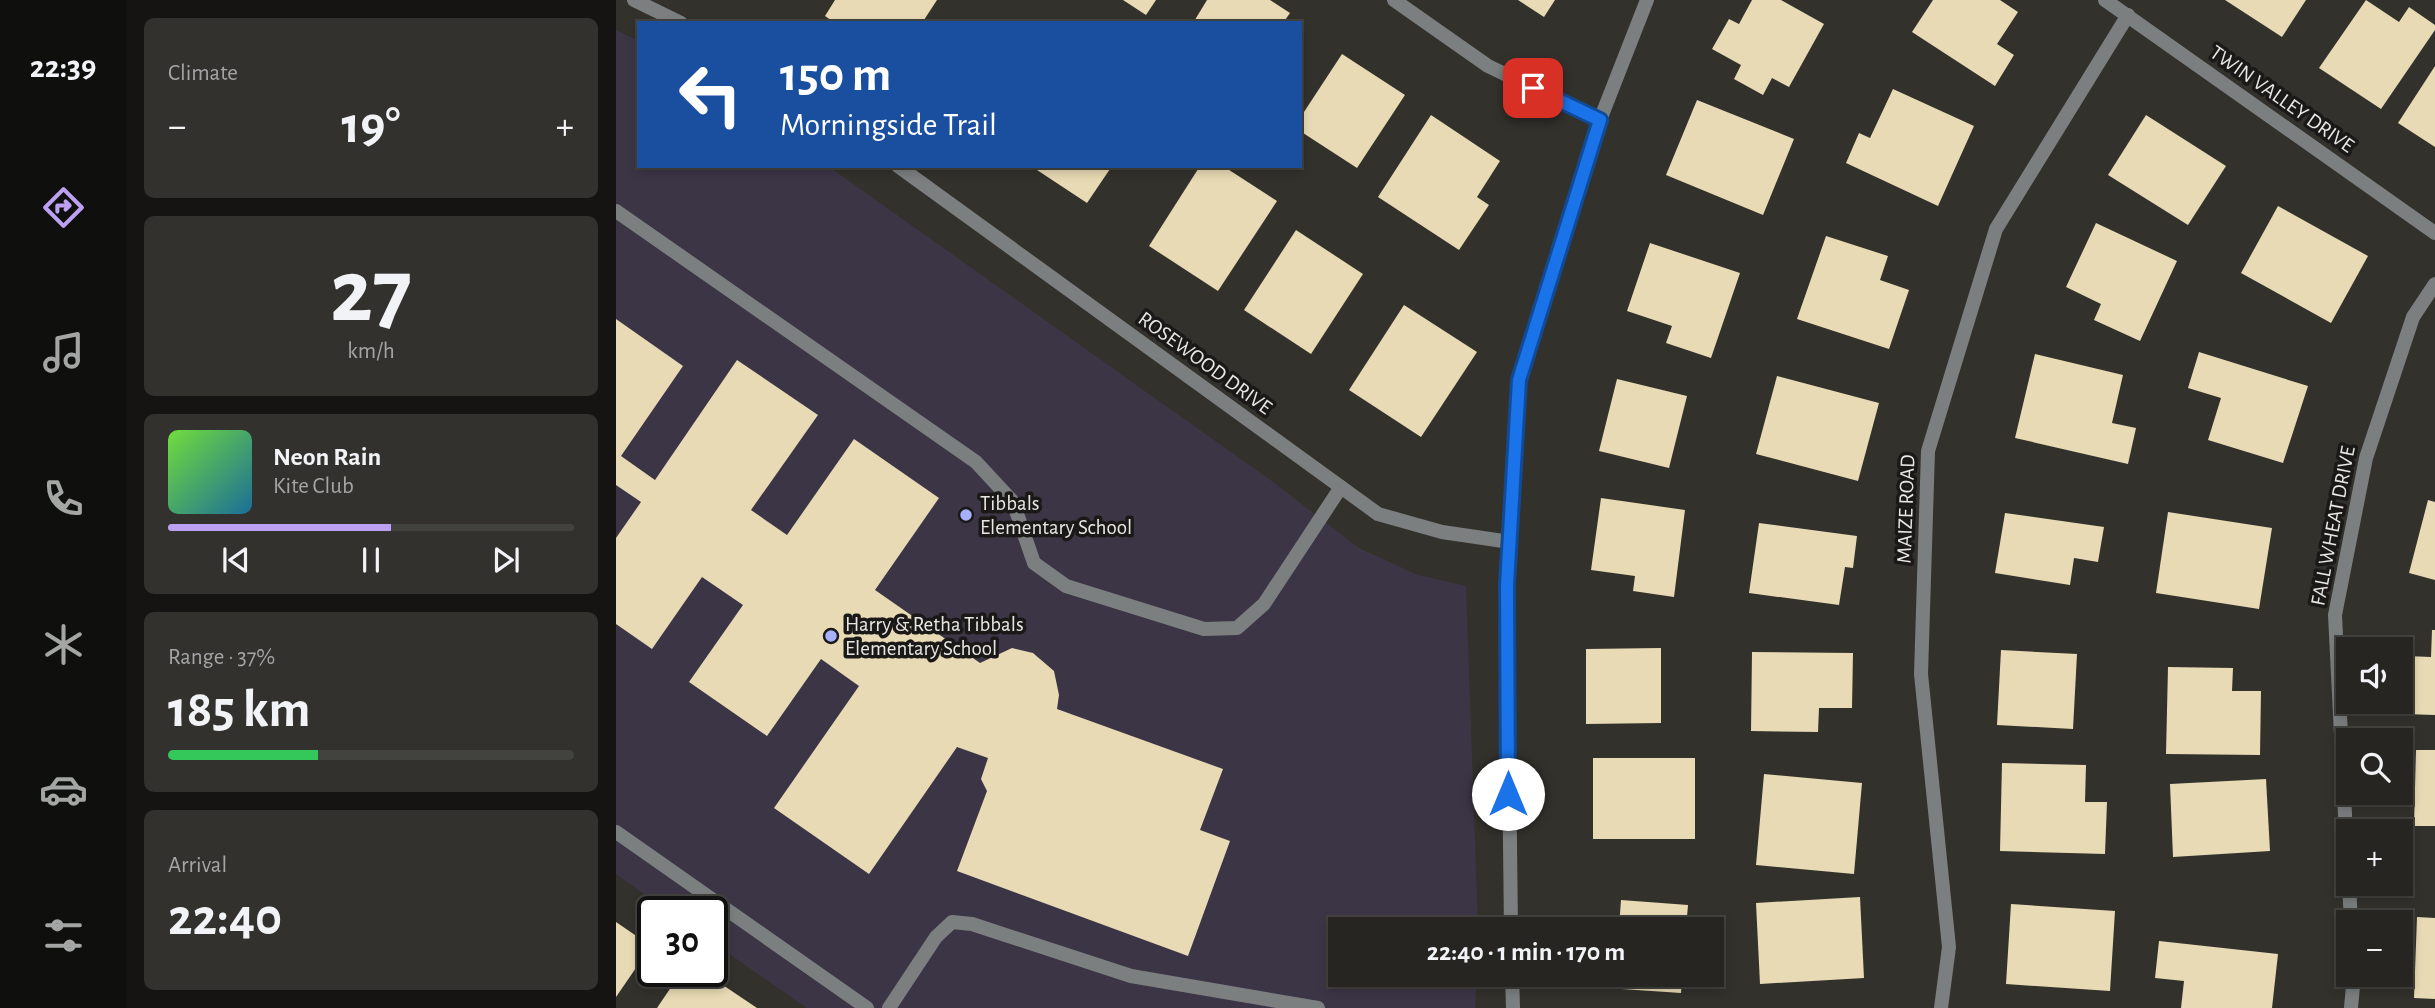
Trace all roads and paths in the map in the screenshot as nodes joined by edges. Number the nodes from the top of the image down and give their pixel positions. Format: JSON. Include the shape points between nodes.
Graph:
{"nodes":[{"id":1,"x":635,"y":0,"type":"edge"},
{"id":2,"x":1394,"y":0,"type":"edge"},
{"id":3,"x":1647,"y":0,"type":"edge"},
{"id":4,"x":2105,"y":0,"type":"edge"},
{"id":5,"x":2128,"y":15,"type":"junction"},
{"id":6,"x":677,"y":21,"type":"edge"},
{"id":7,"x":1600,"y":120,"type":"junction"},
{"id":8,"x":901,"y":168,"type":"edge"},
{"id":9,"x":616,"y":211,"type":"edge"},
{"id":10,"x":2435,"y":233,"type":"edge"},
{"id":11,"x":2435,"y":284,"type":"edge"},
{"id":12,"x":1341,"y":487,"type":"junction"},
{"id":13,"x":1510,"y":542,"type":"junction"},
{"id":14,"x":2345,"y":819,"type":"edge"},
{"id":15,"x":616,"y":832,"type":"edge"},
{"id":16,"x":1511,"y":917,"type":"edge"},
{"id":17,"x":1512,"y":987,"type":"edge"},
{"id":18,"x":2353,"y":987,"type":"edge"},
{"id":19,"x":867,"y":1008,"type":"edge"},
{"id":20,"x":889,"y":1008,"type":"edge"},
{"id":21,"x":1318,"y":1008,"type":"edge"},
{"id":22,"x":1513,"y":1008,"type":"edge"},
{"id":23,"x":1941,"y":1008,"type":"edge"},
{"id":24,"x":2351,"y":1008,"type":"edge"}],
"edges":[{"from":1,"to":6,"type":"street"},
{"from":2,"to":7,"type":"street","via":[[1488,66]]},
{"from":3,"to":7,"type":"street"},
{"from":4,"to":5,"type":"street","name":"TWIN VALLEY DRIVE"},
{"from":5,"to":10,"type":"street","name":"TWIN VALLEY DRIVE"},
{"from":5,"to":23,"type":"street","name":"MAIZE ROAD","via":[[1996,229],[1928,451],[1921,674],[1949,947]]},
{"from":7,"to":13,"type":"street","via":[[1519,380]]},
{"from":8,"to":12,"type":"street","name":"ROSEWOOD DRIVE"},
{"from":9,"to":12,"type":"street","via":[[976,461],[1013,502],[1034,563],[1066,586],[1204,629],[1237,628],[1264,604]]},
{"from":11,"to":14,"type":"street","name":"FALL WHEAT DRIVE","via":[[2413,317],[2366,458],[2335,615]]},
{"from":12,"to":13,"type":"street","name":"ROSEWOOD DRIVE","via":[[1378,514],[1442,532]]},
{"from":13,"to":16,"type":"street"},
{"from":15,"to":19,"type":"street"},
{"from":17,"to":22,"type":"street"},
{"from":18,"to":24,"type":"street"},
{"from":20,"to":21,"type":"street","via":[[936,937],[952,922],[972,924],[1131,976]]}]}
